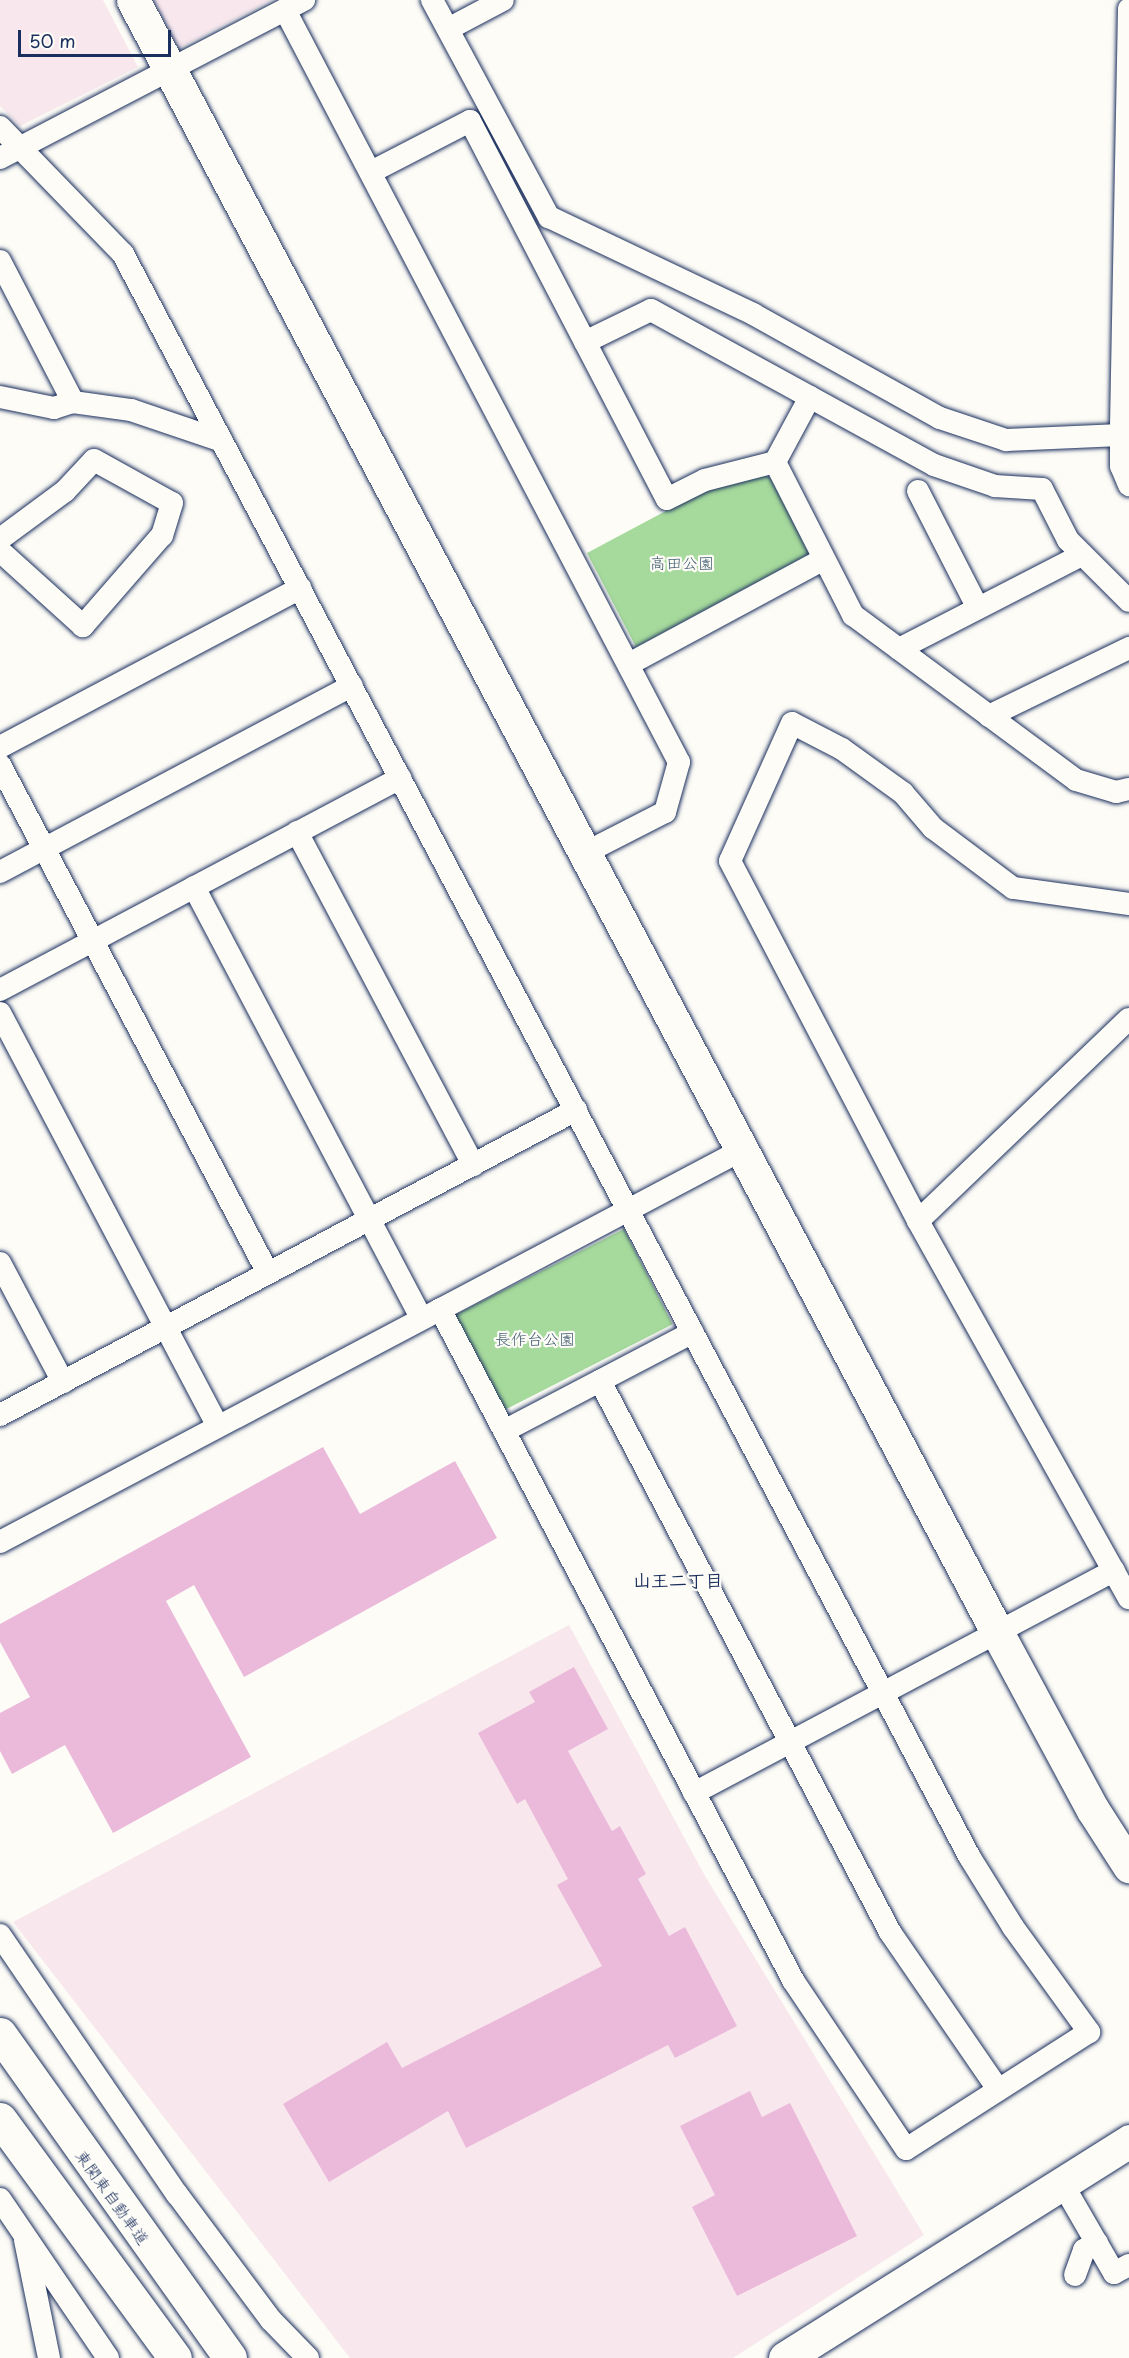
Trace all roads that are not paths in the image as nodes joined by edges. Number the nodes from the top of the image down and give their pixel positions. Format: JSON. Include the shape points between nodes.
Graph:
{"nodes":[{"id":1,"x":133,"y":0,"type":"edge"},
{"id":2,"x":432,"y":0,"type":"edge"},
{"id":3,"x":503,"y":0,"type":"edge"},
{"id":4,"x":295,"y":5,"type":"edge"},
{"id":5,"x":1129,"y":9,"type":"edge"},
{"id":6,"x":448,"y":29,"type":"junction"},
{"id":7,"x":170,"y":70,"type":"junction"},
{"id":8,"x":0,"y":127,"type":"edge"},
{"id":9,"x":10,"y":153,"type":"edge"},
{"id":10,"x":373,"y":171,"type":"junction"},
{"id":11,"x":0,"y":261,"type":"edge"},
{"id":12,"x":585,"y":342,"type":"junction"},
{"id":13,"x":0,"y":397,"type":"edge"},
{"id":14,"x":810,"y":397,"type":"junction"},
{"id":15,"x":73,"y":402,"type":"junction"},
{"id":16,"x":1121,"y":435,"type":"junction"},
{"id":17,"x":222,"y":441,"type":"junction"},
{"id":18,"x":775,"y":462,"type":"junction"},
{"id":19,"x":1129,"y":485,"type":"edge"},
{"id":20,"x":918,"y":491,"type":"dead end"},
{"id":21,"x":0,"y":539,"type":"edge"},
{"id":22,"x":0,"y":551,"type":"edge"},
{"id":23,"x":1082,"y":555,"type":"junction"},
{"id":24,"x":824,"y":559,"type":"junction"},
{"id":25,"x":300,"y":588,"type":"junction"},
{"id":26,"x":1129,"y":601,"type":"edge"},
{"id":27,"x":978,"y":608,"type":"junction"},
{"id":28,"x":1129,"y":648,"type":"edge"},
{"id":29,"x":899,"y":649,"type":"junction"},
{"id":30,"x":629,"y":664,"type":"junction"},
{"id":31,"x":352,"y":686,"type":"junction"},
{"id":32,"x":989,"y":716,"type":"junction"},
{"id":33,"x":0,"y":747,"type":"edge"},
{"id":34,"x":0,"y":765,"type":"edge"},
{"id":35,"x":400,"y":778,"type":"junction"},
{"id":36,"x":1129,"y":789,"type":"edge"},
{"id":37,"x":297,"y":832,"type":"junction"},
{"id":38,"x":44,"y":849,"type":"junction"},
{"id":39,"x":585,"y":853,"type":"junction"},
{"id":40,"x":0,"y":872,"type":"edge"},
{"id":41,"x":194,"y":887,"type":"junction"},
{"id":42,"x":1129,"y":904,"type":"edge"},
{"id":43,"x":92,"y":940,"type":"junction"},
{"id":44,"x":0,"y":990,"type":"edge"},
{"id":45,"x":0,"y":1013,"type":"edge"},
{"id":46,"x":1129,"y":1019,"type":"edge"},
{"id":47,"x":576,"y":1110,"type":"junction"},
{"id":48,"x":742,"y":1150,"type":"junction"},
{"id":49,"x":473,"y":1165,"type":"junction"},
{"id":50,"x":628,"y":1210,"type":"junction"},
{"id":51,"x":370,"y":1220,"type":"junction"},
{"id":52,"x":918,"y":1221,"type":"junction"},
{"id":53,"x":0,"y":1263,"type":"edge"},
{"id":54,"x":268,"y":1273,"type":"junction"},
{"id":55,"x":431,"y":1314,"type":"junction"},
{"id":56,"x":166,"y":1327,"type":"junction"},
{"id":57,"x":693,"y":1332,"type":"junction"},
{"id":58,"x":600,"y":1381,"type":"junction"},
{"id":59,"x":63,"y":1382,"type":"junction"},
{"id":60,"x":0,"y":1415,"type":"edge"},
{"id":61,"x":218,"y":1426,"type":"junction"},
{"id":62,"x":504,"y":1431,"type":"junction"},
{"id":63,"x":0,"y":1542,"type":"edge"},
{"id":64,"x":1113,"y":1571,"type":"junction"},
{"id":65,"x":1129,"y":1598,"type":"edge"},
{"id":66,"x":998,"y":1632,"type":"junction"},
{"id":67,"x":882,"y":1691,"type":"junction"},
{"id":68,"x":787,"y":1742,"type":"junction"},
{"id":69,"x":694,"y":1793,"type":"junction"},
{"id":70,"x":1129,"y":1866,"type":"edge"},
{"id":71,"x":0,"y":1935,"type":"edge"},
{"id":72,"x":0,"y":2034,"type":"edge"},
{"id":73,"x":998,"y":2089,"type":"junction"},
{"id":74,"x":0,"y":2119,"type":"edge"},
{"id":75,"x":1129,"y":2141,"type":"edge"},
{"id":76,"x":1062,"y":2183,"type":"junction"},
{"id":77,"x":0,"y":2199,"type":"edge"},
{"id":78,"x":23,"y":2230,"type":"junction"},
{"id":79,"x":1097,"y":2243,"type":"junction"},
{"id":80,"x":1129,"y":2265,"type":"edge"},
{"id":81,"x":1075,"y":2275,"type":"dead end"},
{"id":82,"x":49,"y":2358,"type":"edge"},
{"id":83,"x":108,"y":2358,"type":"edge"},
{"id":84,"x":175,"y":2358,"type":"edge"},
{"id":85,"x":230,"y":2358,"type":"edge"},
{"id":86,"x":308,"y":2358,"type":"edge"},
{"id":87,"x":785,"y":2358,"type":"edge"}],
"edges":[{"from":1,"to":7,"type":"main road"},
{"from":2,"to":6,"type":"street"},
{"from":3,"to":6,"type":"street"},
{"from":4,"to":7,"type":"street"},
{"from":4,"to":10,"type":"street"},
{"from":5,"to":16,"type":"street"},
{"from":6,"to":16,"type":"street","via":[[549,217],[753,314],[940,418],[1006,440]]},
{"from":7,"to":9,"type":"street"},
{"from":7,"to":39,"type":"main road"},
{"from":8,"to":9,"type":"street"},
{"from":9,"to":17,"type":"street","via":[[123,254]]},
{"from":10,"to":12,"type":"street","via":[[470,121]]},
{"from":10,"to":30,"type":"street"},
{"from":11,"to":15,"type":"street"},
{"from":12,"to":14,"type":"street","via":[[651,310]]},
{"from":12,"to":18,"type":"street","via":[[667,499],[705,480]]},
{"from":13,"to":15,"type":"street","via":[[54,408]]},
{"from":14,"to":18,"type":"street"},
{"from":14,"to":23,"type":"street","via":[[934,465],[994,486],[1042,489],[1068,540]]},
{"from":15,"to":17,"type":"street","via":[[131,410]]},
{"from":16,"to":19,"type":"street","via":[[1121,466]]},
{"from":17,"to":25,"type":"street"},
{"from":18,"to":24,"type":"street"},
{"from":20,"to":27,"type":"street"},
{"from":21,"to":22,"type":"street","via":[[65,491],[94,460],[172,503],[162,534],[82,626]]},
{"from":23,"to":26,"type":"street"},
{"from":23,"to":27,"type":"street"},
{"from":24,"to":29,"type":"street","via":[[853,615]]},
{"from":24,"to":30,"type":"street"},
{"from":25,"to":31,"type":"street"},
{"from":25,"to":33,"type":"street"},
{"from":27,"to":29,"type":"street"},
{"from":28,"to":32,"type":"street"},
{"from":29,"to":32,"type":"street"},
{"from":30,"to":39,"type":"street","via":[[679,762],[664,812]]},
{"from":31,"to":35,"type":"street"},
{"from":31,"to":38,"type":"street"},
{"from":32,"to":36,"type":"street","via":[[1076,780],[1116,792]]},
{"from":34,"to":38,"type":"street"},
{"from":35,"to":37,"type":"street"},
{"from":35,"to":47,"type":"street"},
{"from":37,"to":41,"type":"street"},
{"from":37,"to":49,"type":"street"},
{"from":38,"to":40,"type":"street"},
{"from":38,"to":43,"type":"street"},
{"from":39,"to":48,"type":"main road"},
{"from":41,"to":43,"type":"street"},
{"from":41,"to":51,"type":"street"},
{"from":42,"to":52,"type":"street","via":[[1013,888],[933,828],[903,793],[842,749],[792,723],[729,861]]},
{"from":43,"to":44,"type":"street"},
{"from":43,"to":54,"type":"street"},
{"from":45,"to":56,"type":"street"},
{"from":46,"to":52,"type":"street"},
{"from":47,"to":49,"type":"street"},
{"from":47,"to":50,"type":"street"},
{"from":48,"to":50,"type":"street"},
{"from":48,"to":66,"type":"main road"},
{"from":49,"to":51,"type":"street"},
{"from":50,"to":55,"type":"street"},
{"from":50,"to":57,"type":"street"},
{"from":51,"to":54,"type":"street"},
{"from":51,"to":55,"type":"street"},
{"from":52,"to":64,"type":"street"},
{"from":53,"to":59,"type":"street"},
{"from":54,"to":56,"type":"street"},
{"from":55,"to":61,"type":"street"},
{"from":55,"to":62,"type":"street"},
{"from":56,"to":59,"type":"street"},
{"from":56,"to":61,"type":"street"},
{"from":57,"to":58,"type":"street"},
{"from":57,"to":67,"type":"street"},
{"from":58,"to":62,"type":"street"},
{"from":58,"to":68,"type":"street"},
{"from":59,"to":60,"type":"street"},
{"from":61,"to":63,"type":"street"},
{"from":62,"to":69,"type":"street"},
{"from":64,"to":65,"type":"street"},
{"from":64,"to":66,"type":"street"},
{"from":66,"to":67,"type":"street"},
{"from":66,"to":70,"type":"main road","via":[[1093,1810]]},
{"from":67,"to":68,"type":"street"},
{"from":67,"to":73,"type":"street","via":[[969,1856],[1013,1927],[1089,2032]]},
{"from":68,"to":69,"type":"street"},
{"from":68,"to":73,"type":"street","via":[[890,1932]]},
{"from":69,"to":73,"type":"street","via":[[793,1980],[906,2149]]},
{"from":71,"to":86,"type":"street","via":[[177,2194],[271,2320]]},
{"from":72,"to":85,"type":"main road","name":"東関東自動車道"},
{"from":74,"to":84,"type":"main road"},
{"from":75,"to":76,"type":"main road"},
{"from":76,"to":79,"type":"street"},
{"from":76,"to":87,"type":"main road"},
{"from":77,"to":78,"type":"street"},
{"from":78,"to":82,"type":"street"},
{"from":78,"to":83,"type":"street"},
{"from":79,"to":80,"type":"street","via":[[1114,2273]]},
{"from":79,"to":81,"type":"street","via":[[1084,2250]]}]}
